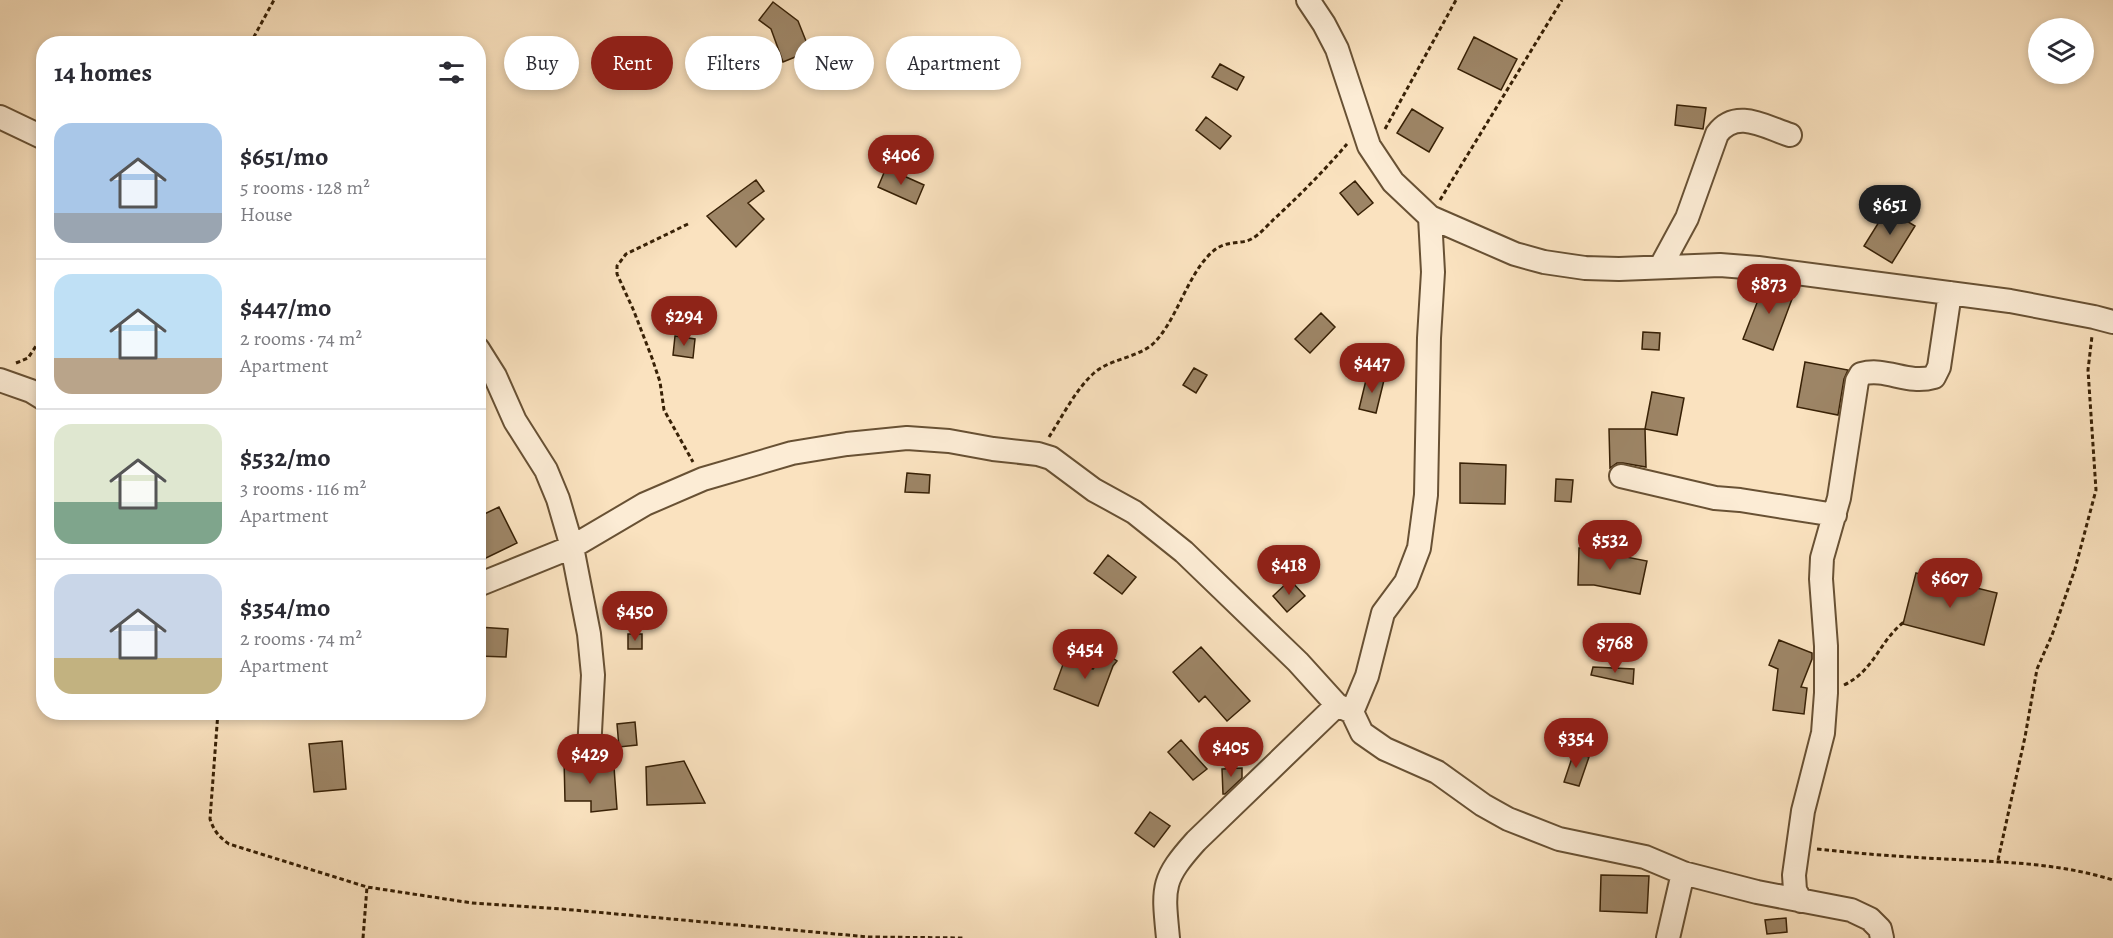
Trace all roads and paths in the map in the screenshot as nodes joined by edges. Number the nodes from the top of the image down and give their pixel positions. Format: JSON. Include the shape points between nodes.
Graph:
{"nodes":[{"id":1,"x":273,"y":0,"type":"edge"},
{"id":2,"x":1308,"y":0,"type":"edge"},
{"id":3,"x":1456,"y":0,"type":"edge"},
{"id":4,"x":1562,"y":0,"type":"edge"},
{"id":5,"x":254,"y":36,"type":"edge"},
{"id":6,"x":0,"y":117,"type":"edge"},
{"id":7,"x":1362,"y":127,"type":"junction"},
{"id":8,"x":36,"y":134,"type":"edge"},
{"id":9,"x":1790,"y":135,"type":"dead end"},
{"id":10,"x":1376,"y":156,"type":"junction"},
{"id":11,"x":1430,"y":217,"type":"junction"},
{"id":12,"x":688,"y":224,"type":"dead end"},
{"id":13,"x":1661,"y":266,"type":"junction"},
{"id":14,"x":1950,"y":293,"type":"junction"},
{"id":15,"x":2103,"y":319,"type":"edge"},
{"id":16,"x":36,"y":346,"type":"edge"},
{"id":17,"x":486,"y":362,"type":"edge"},
{"id":18,"x":4,"y":373,"type":"edge"},
{"id":19,"x":36,"y":394,"type":"edge"},
{"id":20,"x":1038,"y":454,"type":"junction"},
{"id":21,"x":1621,"y":476,"type":"dead end"},
{"id":22,"x":703,"y":478,"type":"junction"},
{"id":23,"x":1835,"y":515,"type":"junction"},
{"id":24,"x":572,"y":547,"type":"junction"},
{"id":25,"x":486,"y":582,"type":"edge"},
{"id":26,"x":1904,"y":622,"type":"dead end"},
{"id":27,"x":1826,"y":693,"type":"junction"},
{"id":28,"x":1345,"y":708,"type":"junction"},
{"id":29,"x":217,"y":720,"type":"edge"},
{"id":30,"x":589,"y":751,"type":"dead end"},
{"id":31,"x":1798,"y":846,"type":"junction"},
{"id":32,"x":1998,"y":860,"type":"junction"},
{"id":33,"x":1683,"y":873,"type":"junction"},
{"id":34,"x":2113,"y":880,"type":"edge"},
{"id":35,"x":367,"y":887,"type":"junction"},
{"id":36,"x":1801,"y":901,"type":"junction"},
{"id":37,"x":363,"y":938,"type":"edge"},
{"id":38,"x":965,"y":938,"type":"edge"},
{"id":39,"x":1168,"y":938,"type":"edge"},
{"id":40,"x":1668,"y":938,"type":"edge"},
{"id":41,"x":1882,"y":938,"type":"edge"}],
"edges":[{"from":1,"to":5,"type":"path"},
{"from":2,"to":7,"type":"street","via":[[1337,49]]},
{"from":3,"to":10,"type":"path","via":[[1384,130]]},
{"from":4,"to":11,"type":"path"},
{"from":6,"to":8,"type":"street"},
{"from":7,"to":10,"type":"street"},
{"from":7,"to":20,"type":"path","via":[[1252,240],[1228,242],[1212,252],[1197,269],[1154,342],[1094,373]]},
{"from":9,"to":13,"type":"street","via":[[1741,119],[1724,125],[1717,134],[1687,218]]},
{"from":10,"to":11,"type":"street","via":[[1393,182]]},
{"from":11,"to":13,"type":"street","via":[[1515,254],[1544,262],[1585,268]]},
{"from":11,"to":28,"type":"street","via":[[1433,272],[1426,495],[1419,548],[1406,582],[1383,614],[1367,676]]},
{"from":12,"to":22,"type":"path","via":[[626,254],[617,266],[617,274],[652,358],[664,410]]},
{"from":13,"to":14,"type":"street","via":[[1720,264]]},
{"from":14,"to":15,"type":"street"},
{"from":14,"to":23,"type":"street","via":[[1939,367],[1934,377],[1911,380],[1871,372],[1857,381]]},
{"from":15,"to":32,"type":"path","via":[[2088,370],[2096,489],[2075,568],[2037,669]]},
{"from":16,"to":18,"type":"path","via":[[28,358]]},
{"from":17,"to":24,"type":"street","via":[[515,421],[546,471]]},
{"from":18,"to":19,"type":"street"},
{"from":20,"to":22,"type":"street","via":[[908,438],[792,453]]},
{"from":20,"to":28,"type":"street","via":[[1051,458],[1094,490],[1134,512],[1184,552]]},
{"from":21,"to":23,"type":"street","via":[[1715,498]]},
{"from":22,"to":24,"type":"street","via":[[645,504]]},
{"from":23,"to":27,"type":"street","via":[[1822,558]]},
{"from":24,"to":25,"type":"street"},
{"from":24,"to":30,"type":"street","via":[[593,675]]},
{"from":26,"to":27,"type":"path","via":[[1863,673]]},
{"from":27,"to":31,"type":"street","via":[[1823,733]]},
{"from":28,"to":33,"type":"street","via":[[1362,733],[1385,749],[1437,772],[1508,819],[1559,839],[1646,858]]},
{"from":28,"to":39,"type":"street","via":[[1176,862],[1165,885]]},
{"from":29,"to":35,"type":"path","via":[[210,819],[219,837],[229,844]]},
{"from":31,"to":32,"type":"path","via":[[1876,855]]},
{"from":31,"to":36,"type":"street","via":[[1794,875]]},
{"from":32,"to":34,"type":"path"},
{"from":33,"to":36,"type":"street"},
{"from":33,"to":40,"type":"street"},
{"from":35,"to":37,"type":"path"},
{"from":35,"to":38,"type":"path","via":[[472,903],[869,938]]},
{"from":36,"to":41,"type":"street","via":[[1851,910],[1870,919],[1880,929]]}]}
